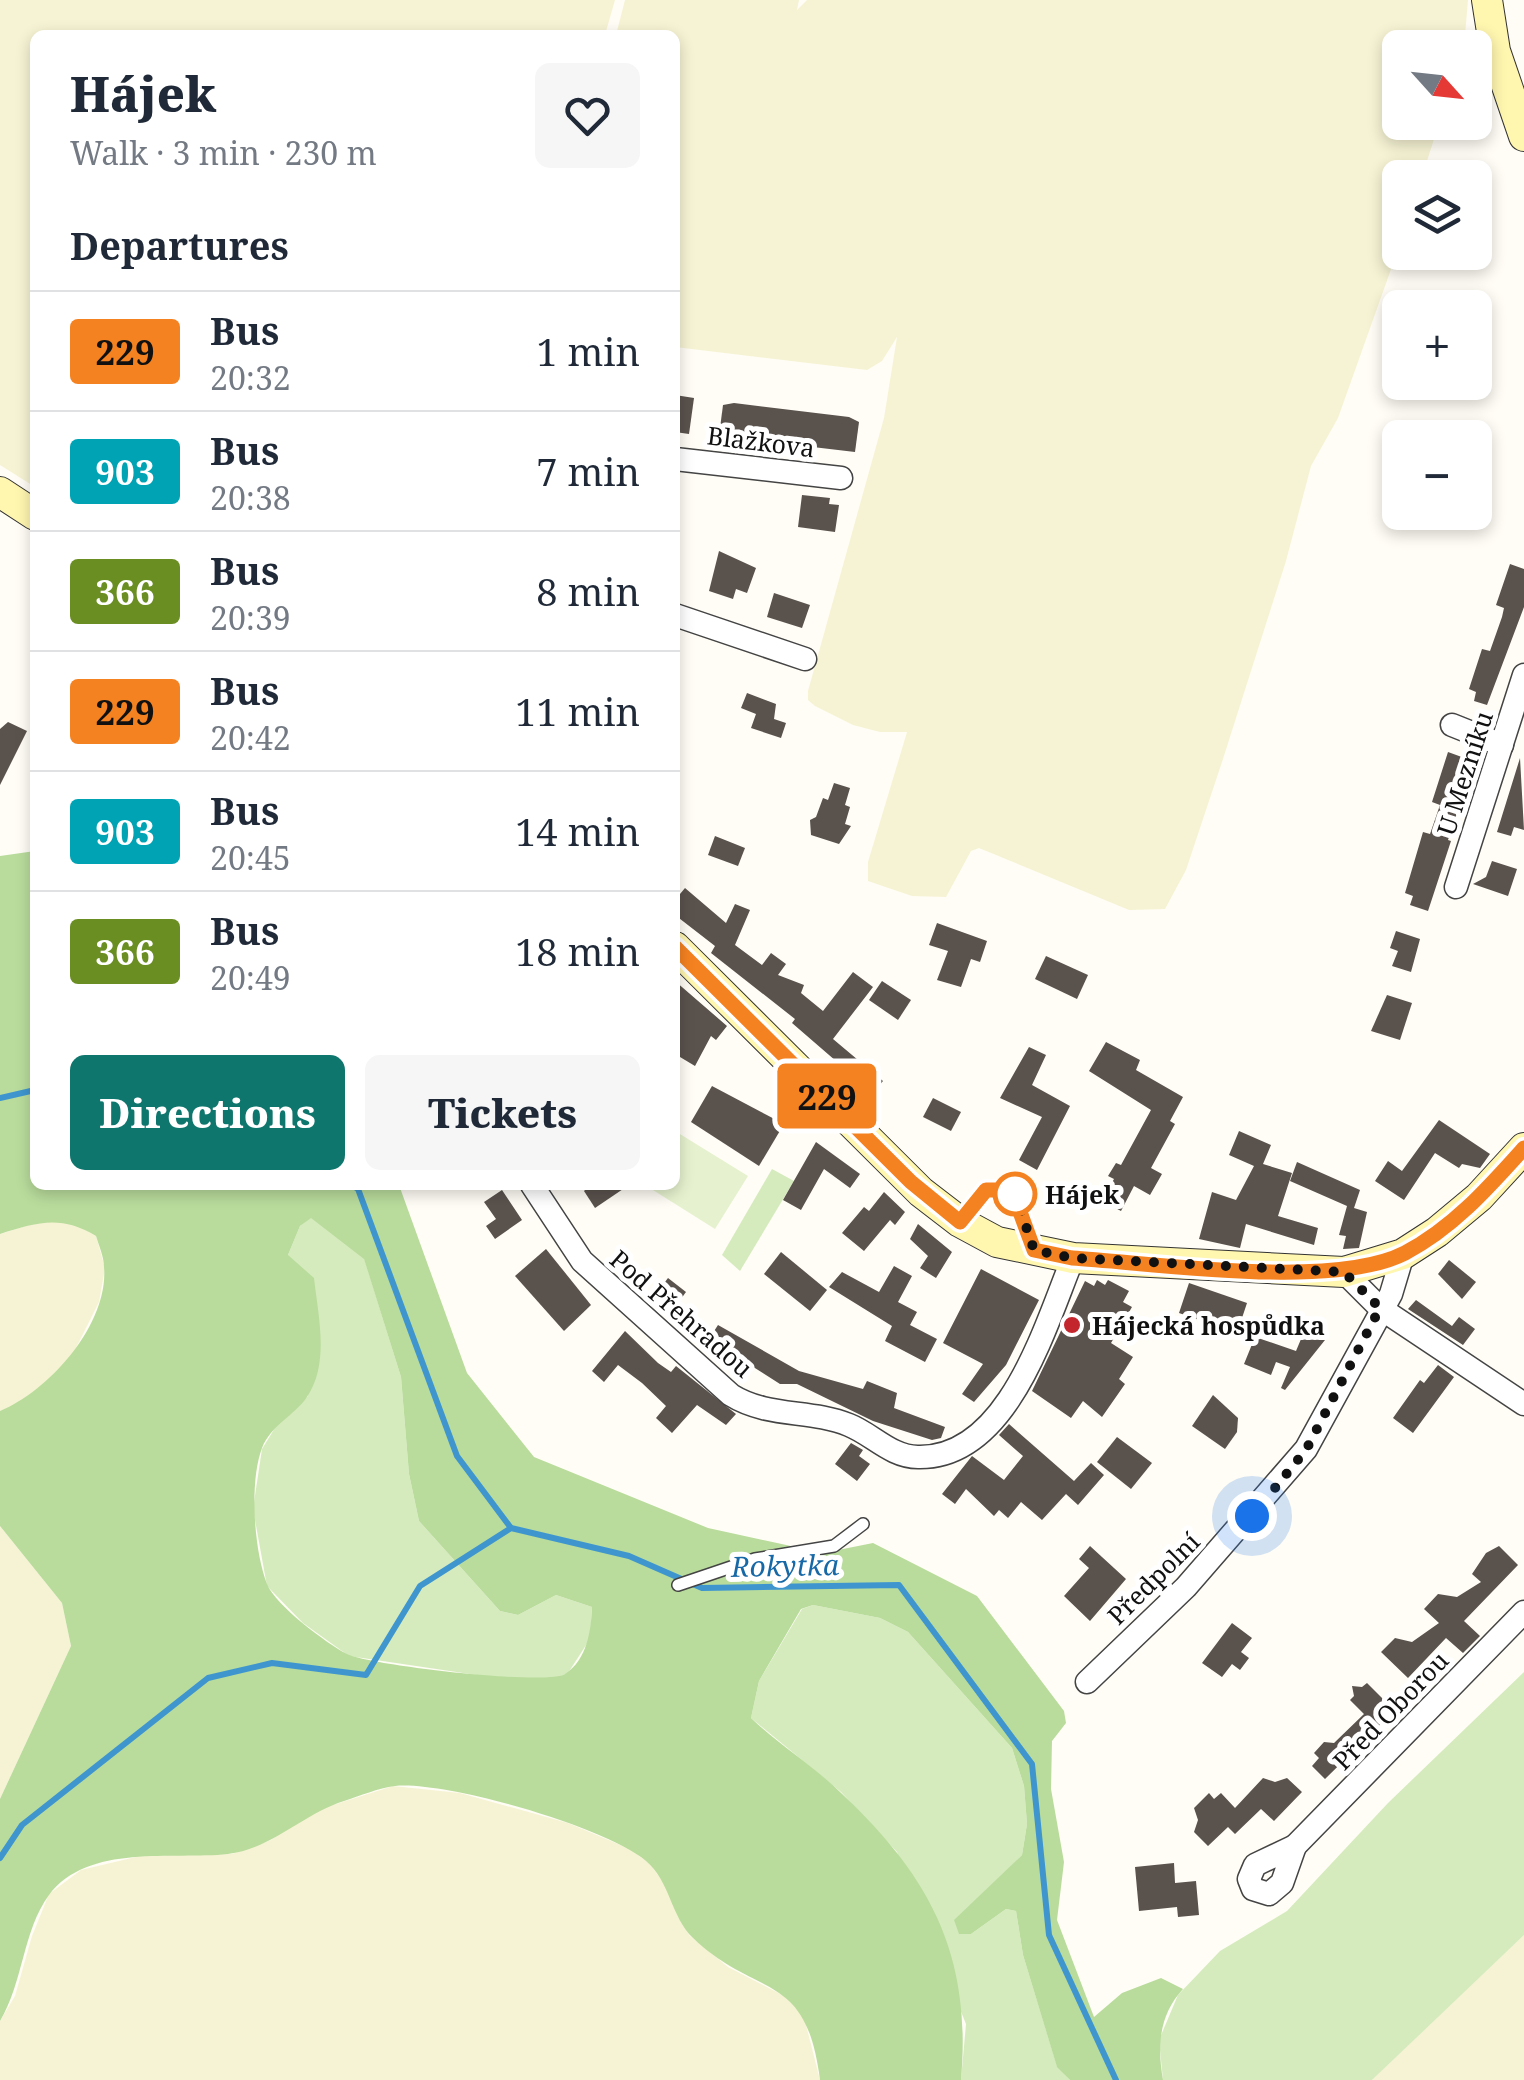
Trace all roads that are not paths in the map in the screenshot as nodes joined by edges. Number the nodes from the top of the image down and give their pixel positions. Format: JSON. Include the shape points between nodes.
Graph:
{"nodes":[{"id":1,"x":1486,"y":0,"type":"edge"},
{"id":2,"x":1520,"y":128,"type":"edge"},
{"id":3,"x":680,"y":460,"type":"edge"},
{"id":4,"x":841,"y":478,"type":"dead end"},
{"id":5,"x":0,"y":492,"type":"edge"},
{"id":6,"x":30,"y":512,"type":"edge"},
{"id":7,"x":680,"y":616,"type":"edge"},
{"id":8,"x":805,"y":659,"type":"dead end"},
{"id":9,"x":1524,"y":676,"type":"edge"},
{"id":10,"x":1452,"y":725,"type":"dead end"},
{"id":11,"x":1502,"y":745,"type":"junction"},
{"id":12,"x":1456,"y":886,"type":"dead end"},
{"id":13,"x":680,"y":952,"type":"edge"},
{"id":14,"x":826,"y":1095,"type":"junction"},
{"id":15,"x":794,"y":1121,"type":"dead end"},
{"id":16,"x":1524,"y":1148,"type":"edge"},
{"id":17,"x":535,"y":1190,"type":"edge"},
{"id":18,"x":960,"y":1222,"type":"junction"},
{"id":19,"x":1034,"y":1250,"type":"junction"},
{"id":20,"x":1403,"y":1254,"type":"junction"},
{"id":21,"x":1072,"y":1258,"type":"junction"},
{"id":22,"x":1344,"y":1272,"type":"junction"},
{"id":23,"x":1380,"y":1308,"type":"junction"},
{"id":24,"x":1524,"y":1404,"type":"edge"},
{"id":25,"x":863,"y":1524,"type":"dead end"},
{"id":26,"x":678,"y":1585,"type":"dead end"},
{"id":27,"x":1524,"y":1612,"type":"edge"},
{"id":28,"x":1086,"y":1682,"type":"dead end"},
{"id":29,"x":1295,"y":1846,"type":"dead end"}],
"edges":[{"from":1,"to":2,"type":"street","via":[[1494,51]]},
{"from":3,"to":4,"type":"street","name":"Blažkova"},
{"from":5,"to":6,"type":"street"},
{"from":7,"to":8,"type":"street"},
{"from":9,"to":11,"type":"street","name":"U Mezníku"},
{"from":10,"to":11,"type":"street"},
{"from":11,"to":12,"type":"street","name":"U Mezníku"},
{"from":13,"to":14,"type":"street"},
{"from":14,"to":15,"type":"lane"},
{"from":14,"to":18,"type":"street"},
{"from":16,"to":20,"type":"street","via":[[1457,1218]]},
{"from":17,"to":21,"type":"street","name":"Pod Přehradou","via":[[582,1261],[731,1395],[761,1410],[847,1424],[917,1458],[964,1448],[996,1416],[1035,1350]]},
{"from":18,"to":19,"type":"street","via":[[996,1242]]},
{"from":18,"to":19,"type":"lane","via":[[976,1197],[1004,1186],[1017,1196]]},
{"from":19,"to":21,"type":"street"},
{"from":20,"to":22,"type":"street"},
{"from":20,"to":23,"type":"street","name":"Předpolní","via":[[1397,1281]]},
{"from":21,"to":22,"type":"street"},
{"from":22,"to":23,"type":"street"},
{"from":23,"to":24,"type":"street"},
{"from":23,"to":28,"type":"street","name":"Předpolní","via":[[1306,1450],[1186,1587]]},
{"from":25,"to":26,"type":"lane","via":[[834,1546],[755,1559]]},
{"from":27,"to":29,"type":"street","name":"Před Oborou"}]}
